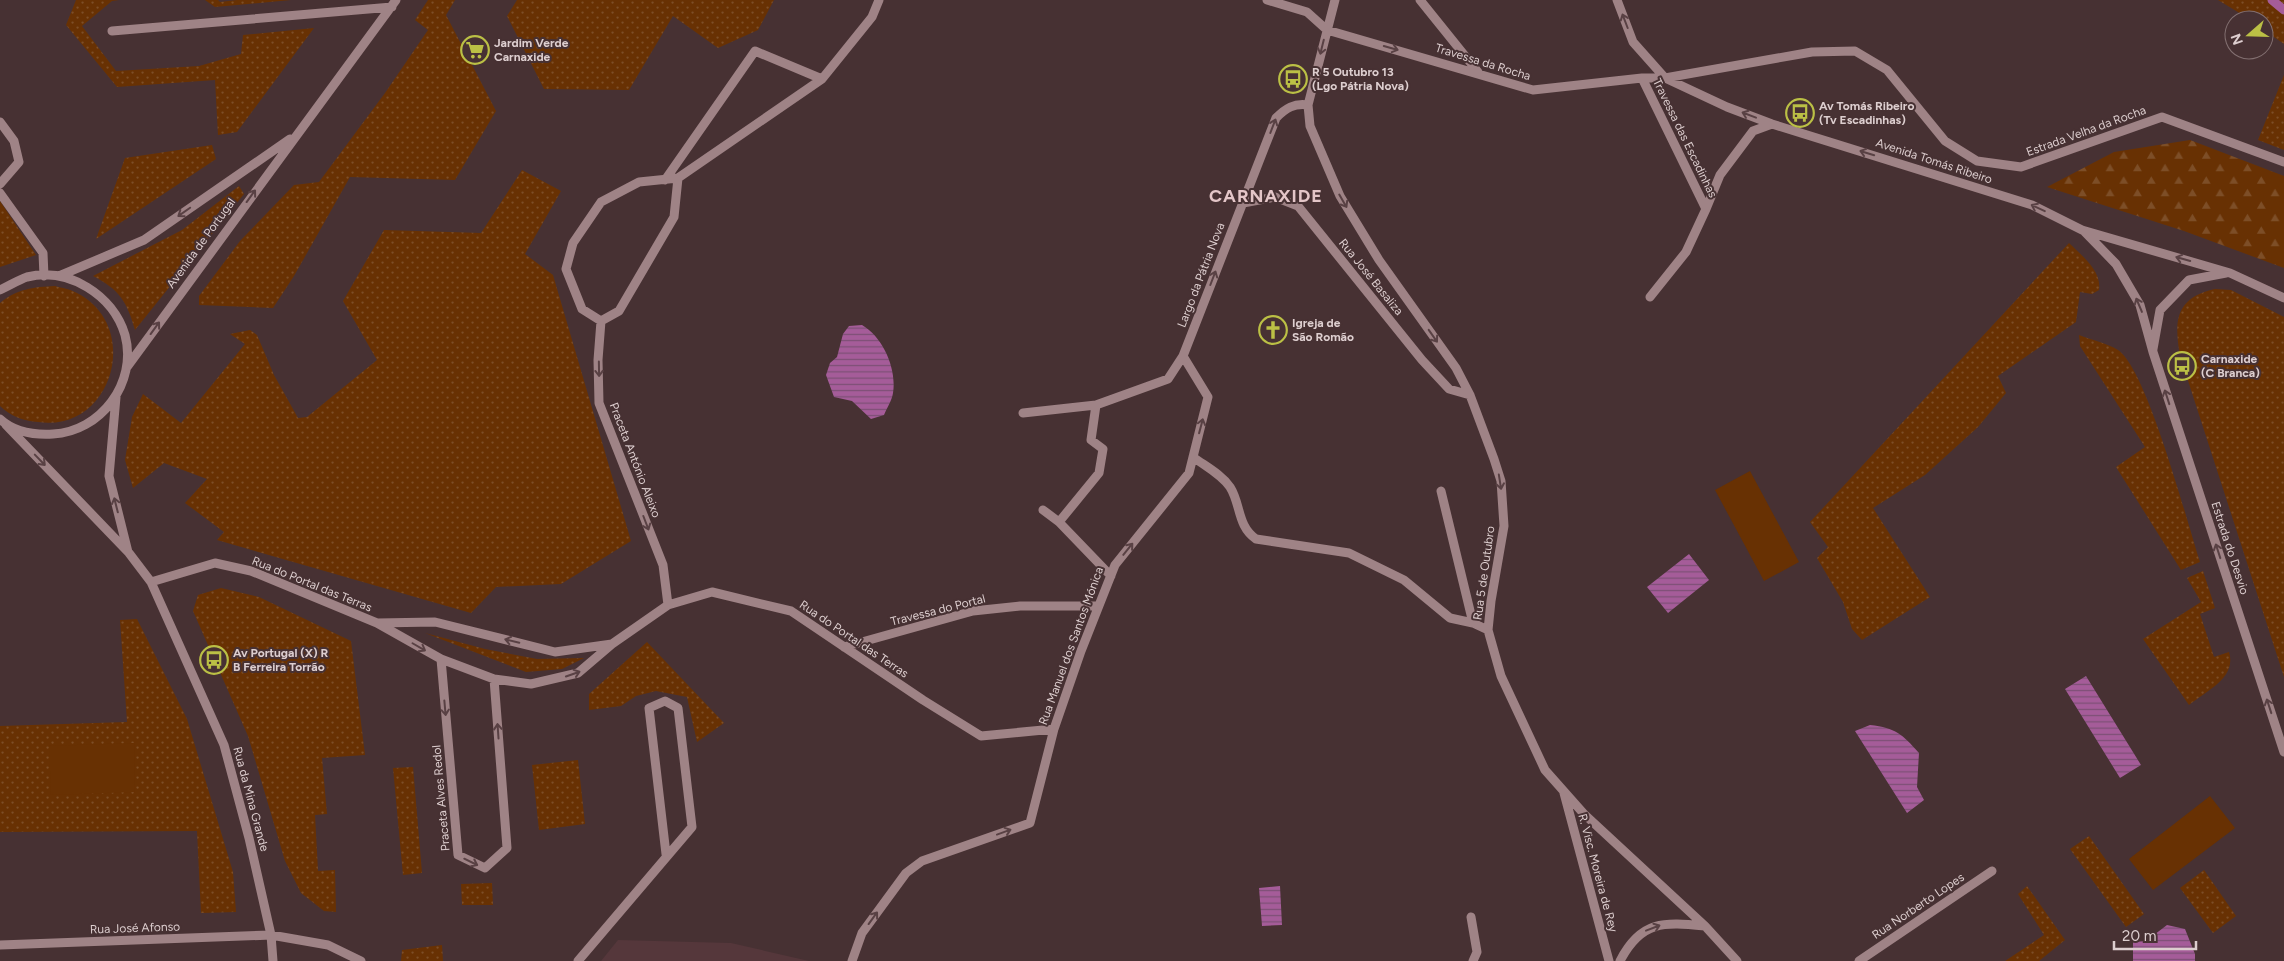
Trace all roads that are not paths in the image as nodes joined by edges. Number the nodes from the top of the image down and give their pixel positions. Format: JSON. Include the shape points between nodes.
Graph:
{"nodes":[{"id":1,"x":879,"y":0,"type":"edge"},
{"id":2,"x":1267,"y":0,"type":"edge"},
{"id":3,"x":1335,"y":0,"type":"edge"},
{"id":4,"x":1420,"y":0,"type":"edge"},
{"id":5,"x":1617,"y":0,"type":"edge"},
{"id":6,"x":394,"y":3,"type":"edge"},
{"id":7,"x":1327,"y":30,"type":"junction"},
{"id":8,"x":112,"y":31,"type":"dead end"},
{"id":9,"x":1478,"y":72,"type":"junction"},
{"id":10,"x":1642,"y":78,"type":"junction"},
{"id":11,"x":1665,"y":78,"type":"junction"},
{"id":12,"x":822,"y":79,"type":"junction"},
{"id":13,"x":1308,"y":105,"type":"junction"},
{"id":14,"x":0,"y":122,"type":"edge"},
{"id":15,"x":1772,"y":124,"type":"junction"},
{"id":16,"x":296,"y":134,"type":"junction"},
{"id":17,"x":2284,"y":162,"type":"edge"},
{"id":18,"x":678,"y":178,"type":"junction"},
{"id":19,"x":665,"y":180,"type":"junction"},
{"id":20,"x":0,"y":184,"type":"edge"},
{"id":21,"x":0,"y":193,"type":"edge"},
{"id":22,"x":1243,"y":202,"type":"junction"},
{"id":23,"x":1706,"y":209,"type":"junction"},
{"id":24,"x":2082,"y":230,"type":"junction"},
{"id":25,"x":2230,"y":273,"type":"junction"},
{"id":26,"x":44,"y":276,"type":"junction"},
{"id":27,"x":59,"y":276,"type":"junction"},
{"id":28,"x":0,"y":290,"type":"edge"},
{"id":29,"x":1650,"y":297,"type":"dead end"},
{"id":30,"x":2284,"y":298,"type":"edge"},
{"id":31,"x":601,"y":321,"type":"junction"},
{"id":32,"x":2153,"y":352,"type":"junction"},
{"id":33,"x":1183,"y":356,"type":"junction"},
{"id":34,"x":127,"y":367,"type":"junction"},
{"id":35,"x":1470,"y":395,"type":"junction"},
{"id":36,"x":116,"y":397,"type":"junction"},
{"id":37,"x":1096,"y":405,"type":"junction"},
{"id":38,"x":1023,"y":413,"type":"dead end"},
{"id":39,"x":3,"y":422,"type":"edge"},
{"id":40,"x":1193,"y":457,"type":"junction"},
{"id":41,"x":1441,"y":491,"type":"dead end"},
{"id":42,"x":1043,"y":510,"type":"dead end"},
{"id":43,"x":1059,"y":522,"type":"junction"},
{"id":44,"x":128,"y":552,"type":"junction"},
{"id":45,"x":1111,"y":576,"type":"junction"},
{"id":46,"x":151,"y":582,"type":"junction"},
{"id":47,"x":668,"y":605,"type":"junction"},
{"id":48,"x":1098,"y":606,"type":"junction"},
{"id":49,"x":377,"y":623,"type":"junction"},
{"id":50,"x":1473,"y":623,"type":"junction"},
{"id":51,"x":1488,"y":630,"type":"junction"},
{"id":52,"x":612,"y":644,"type":"junction"},
{"id":53,"x":844,"y":647,"type":"junction"},
{"id":54,"x":441,"y":659,"type":"junction"},
{"id":55,"x":494,"y":679,"type":"junction"},
{"id":56,"x":1054,"y":729,"type":"junction"},
{"id":57,"x":2284,"y":752,"type":"edge"},
{"id":58,"x":1563,"y":791,"type":"junction"},
{"id":59,"x":666,"y":854,"type":"junction"},
{"id":60,"x":1992,"y":872,"type":"dead end"},
{"id":61,"x":1471,"y":917,"type":"dead end"},
{"id":62,"x":1705,"y":926,"type":"junction"},
{"id":63,"x":271,"y":935,"type":"junction"},
{"id":64,"x":0,"y":945,"type":"edge"},
{"id":65,"x":273,"y":961,"type":"edge"},
{"id":66,"x":360,"y":961,"type":"edge"},
{"id":67,"x":578,"y":961,"type":"edge"},
{"id":68,"x":852,"y":961,"type":"edge"},
{"id":69,"x":1473,"y":961,"type":"edge"},
{"id":70,"x":1609,"y":961,"type":"edge"},
{"id":71,"x":1620,"y":961,"type":"edge"},
{"id":72,"x":1737,"y":961,"type":"edge"},
{"id":73,"x":1859,"y":961,"type":"edge"}],
"edges":[{"from":1,"to":12,"type":"street","via":[[872,17]]},
{"from":2,"to":7,"type":"street","via":[[1307,12]]},
{"from":3,"to":7,"type":"street","name":"Rua 5 de Outubro"},
{"from":4,"to":9,"type":"street"},
{"from":11,"to":5,"type":"street","name":"Avenida Tomás Ribeiro","one_way":true,"via":[[1633,42]]},
{"from":6,"to":8,"type":"street"},
{"from":6,"to":16,"type":"street","name":"Avenida de Portugal"},
{"from":7,"to":9,"type":"street","name":"Travessa da Rocha","one_way":true},
{"from":7,"to":13,"type":"street","name":"Rua 5 de Outubro","one_way":true},
{"from":9,"to":10,"type":"street","name":"Travessa da Rocha","via":[[1533,90]]},
{"from":10,"to":11,"type":"street","name":"Travessa da Rocha"},
{"from":10,"to":23,"type":"street","name":"Travessa das Escadinhas"},
{"from":15,"to":11,"type":"street","name":"Avenida Tomás Ribeiro","one_way":true},
{"from":11,"to":17,"type":"street","name":"Estrada Velha da Rocha","via":[[1812,52],[1854,51],[1888,70],[1945,140],[1977,161],[2021,167],[2162,117]]},
{"from":12,"to":18,"type":"street"},
{"from":12,"to":19,"type":"street","via":[[755,50]]},
{"from":22,"to":13,"type":"street","name":"Largo da Pátria Nova","one_way":true,"via":[[1276,118],[1299,103]]},
{"from":13,"to":35,"type":"street","name":"Rua 5 de Outubro","one_way":true,"via":[[1310,126],[1340,196],[1379,260],[1456,368]]},
{"from":14,"to":20,"type":"street","via":[[14,141],[19,162]]},
{"from":15,"to":23,"type":"street","name":"Travessa das Escadinhas","via":[[1752,131],[1720,175]]},
{"from":24,"to":15,"type":"street","name":"Avenida Tomás Ribeiro","one_way":true,"via":[[2032,205]]},
{"from":16,"to":27,"type":"street","name":"Avenida de Portugal","one_way":true,"via":[[144,240]]},
{"from":34,"to":16,"type":"street","name":"Avenida de Portugal","one_way":true},
{"from":18,"to":19,"type":"street"},
{"from":18,"to":31,"type":"street","via":[[674,217],[619,311]]},
{"from":19,"to":31,"type":"street","via":[[639,182],[601,202],[573,243],[566,269],[582,309]]},
{"from":21,"to":26,"type":"street","via":[[43,253]]},
{"from":33,"to":22,"type":"street","name":"Largo da Pátria Nova","one_way":true},
{"from":22,"to":35,"type":"street","name":"Rua José Basaliza","via":[[1276,197],[1298,206],[1422,360],[1449,389]]},
{"from":23,"to":29,"type":"street","name":"Travessa das Escadinhas","via":[[1686,252]]},
{"from":25,"to":24,"type":"street","name":"Avenida Tomás Ribeiro","one_way":true},
{"from":32,"to":24,"type":"street","name":"Estrada do Desvio","one_way":true,"via":[[2140,305],[2116,264]]},
{"from":25,"to":30,"type":"street","name":"Avenida Tomás Ribeiro"},
{"from":25,"to":32,"type":"street","name":"Estrada do Desvio","via":[[2189,280],[2160,310]]},
{"from":26,"to":27,"type":"street"},
{"from":26,"to":28,"type":"street","via":[[27,277]]},
{"from":27,"to":34,"type":"street","via":[[88,286],[111,308],[125,336]]},
{"from":31,"to":47,"type":"street","name":"Praceta António Aleixo","one_way":true,"via":[[599,402],[663,565]]},
{"from":57,"to":32,"type":"street","name":"Estrada do Desvio","one_way":true},
{"from":33,"to":37,"type":"street","name":"Largo da Pátria Nova","via":[[1168,379]]},
{"from":40,"to":33,"type":"street","one_way":true,"via":[[1208,397]]},
{"from":34,"to":36,"type":"street"},
{"from":35,"to":51,"type":"street","name":"Rua 5 de Outubro","one_way":true,"via":[[1501,481],[1504,526]]},
{"from":36,"to":39,"type":"street","via":[[95,420],[67,434],[36,435]]},
{"from":44,"to":36,"type":"street","one_way":true,"via":[[109,476]]},
{"from":37,"to":38,"type":"street","name":"Largo da Pátria Nova"},
{"from":37,"to":43,"type":"street","via":[[1091,440],[1103,449],[1099,473]]},
{"from":39,"to":44,"type":"street","one_way":true},
{"from":45,"to":40,"type":"street","name":"Rua Manuel dos Santos Mónica","one_way":true,"via":[[1115,565],[1189,473]]},
{"from":40,"to":50,"type":"street","via":[[1222,478],[1230,488],[1246,533],[1256,539],[1349,553],[1404,580],[1450,618]]},
{"from":41,"to":50,"type":"street"},
{"from":42,"to":43,"type":"street"},
{"from":43,"to":45,"type":"street"},
{"from":44,"to":46,"type":"street"},
{"from":45,"to":48,"type":"street","name":"Rua Manuel dos Santos Mónica"},
{"from":46,"to":49,"type":"street","name":"Rua do Portal das Terras","via":[[215,564],[251,571]]},
{"from":46,"to":63,"type":"street","name":"Rua da Mina Grande","via":[[224,745],[250,838]]},
{"from":47,"to":52,"type":"street","name":"Rua do Portal das Terras"},
{"from":47,"to":53,"type":"street","name":"Rua do Portal das Terras","via":[[712,592],[791,611]]},
{"from":48,"to":53,"type":"street","name":"Travessa do Portal","via":[[1020,606],[973,611]]},
{"from":48,"to":56,"type":"street","name":"Rua Manuel dos Santos Mónica"},
{"from":52,"to":49,"type":"street","name":"Rua do Portal das Terras","one_way":true,"via":[[555,652],[436,622]]},
{"from":49,"to":54,"type":"street","name":"Rua do Portal das Terras","one_way":true},
{"from":50,"to":51,"type":"street"},
{"from":51,"to":58,"type":"street","name":"Rua 5 de Outubro","via":[[1501,676],[1521,721],[1545,770]]},
{"from":55,"to":52,"type":"street","name":"Rua do Portal das Terras","one_way":true,"via":[[531,684],[578,674]]},
{"from":53,"to":56,"type":"street","name":"Rua do Portal das Terras","via":[[981,736]]},
{"from":54,"to":55,"type":"street","name":"Rua do Portal das Terras"},
{"from":54,"to":55,"type":"street","name":"Praceta Alves Redol","one_way":true,"via":[[458,856],[485,868],[507,848]]},
{"from":68,"to":56,"type":"street","name":"Rua Manuel dos Santos Mónica","one_way":true,"via":[[862,934],[906,873],[922,861],[1030,822]]},
{"from":58,"to":62,"type":"street","name":"Rua 5 de Outubro"},
{"from":58,"to":70,"type":"street","name":"R. Visc. Moreira de Rey"},
{"from":59,"to":59,"type":"street","via":[[692,827],[678,708],[665,701],[649,708]]},
{"from":59,"to":67,"type":"street"},
{"from":60,"to":73,"type":"street","name":"Rua Norberto Lopes"},
{"from":61,"to":69,"type":"street","via":[[1477,952]]},
{"from":71,"to":62,"type":"street","one_way":true,"via":[[1640,933],[1667,922]]},
{"from":62,"to":72,"type":"street","name":"Rua 5 de Outubro"},
{"from":63,"to":64,"type":"street","name":"Rua José Afonso"},
{"from":63,"to":65,"type":"street","name":"Rua da Mina Grande"},
{"from":63,"to":66,"type":"street","name":"Rua José Afonso","via":[[328,945]]}]}
